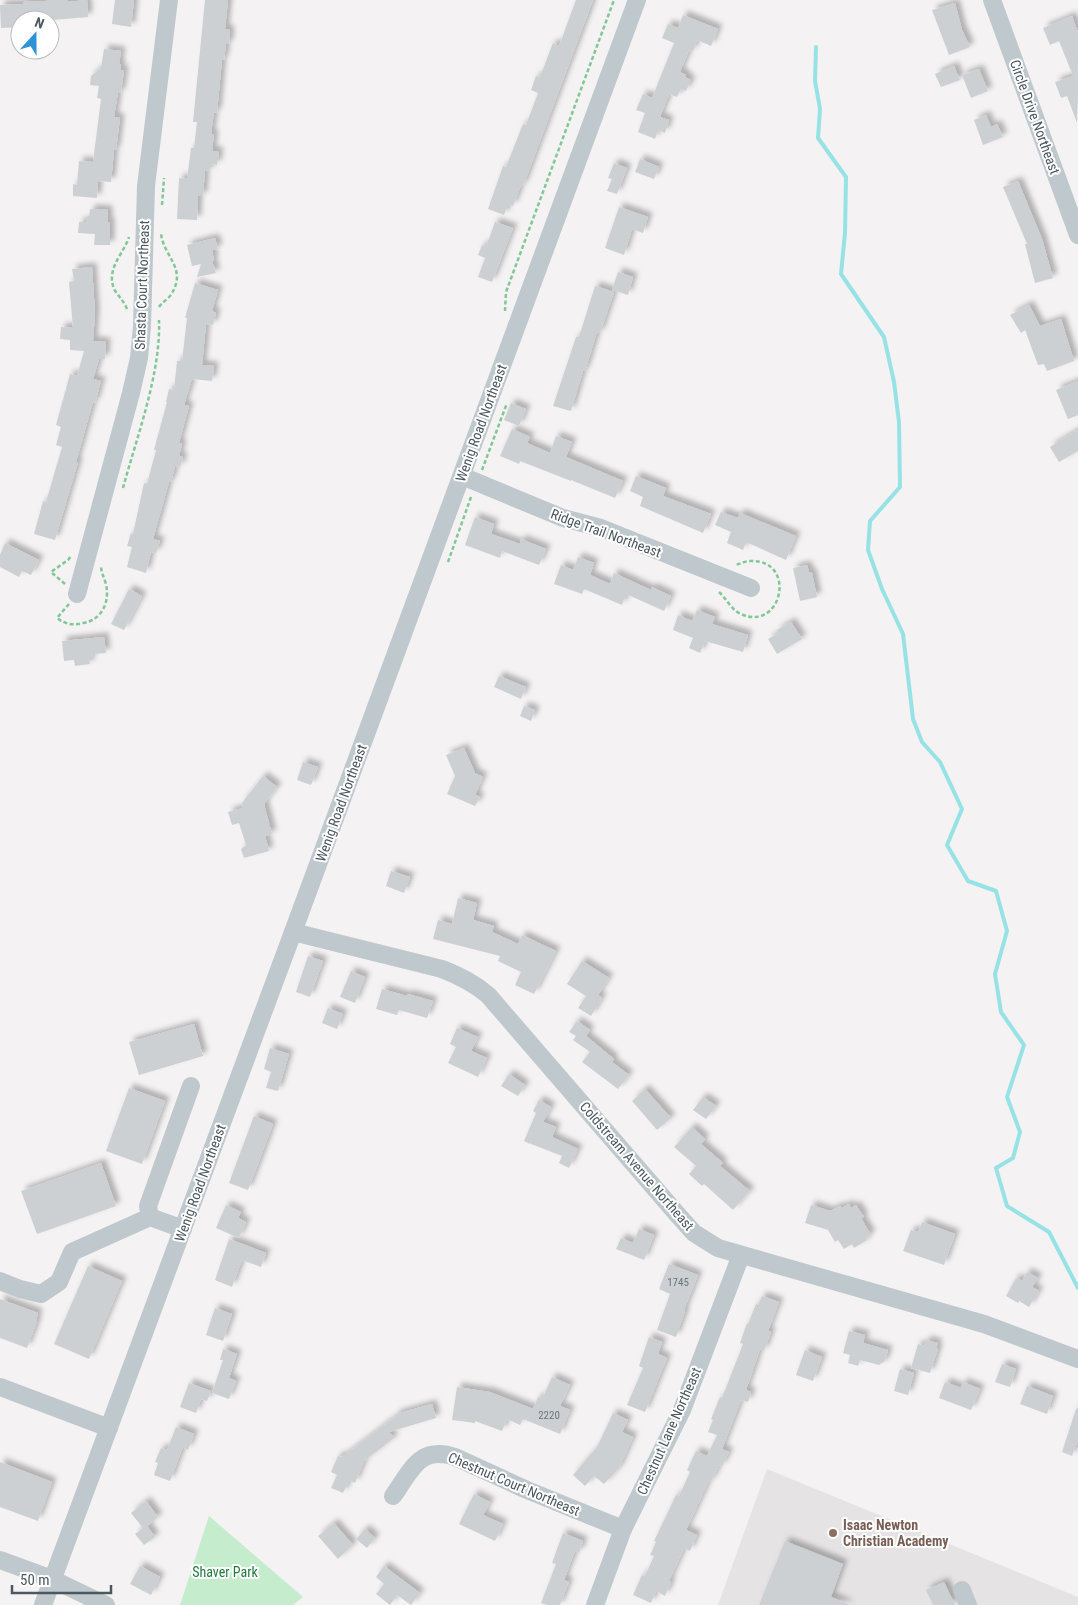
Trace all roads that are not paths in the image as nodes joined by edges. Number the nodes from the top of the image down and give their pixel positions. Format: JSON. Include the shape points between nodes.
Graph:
{"nodes":[{"id":1,"x":170,"y":0,"type":"edge"},
{"id":2,"x":637,"y":0,"type":"edge"},
{"id":3,"x":992,"y":0,"type":"edge"},
{"id":4,"x":1078,"y":235,"type":"edge"},
{"id":5,"x":462,"y":476,"type":"junction"},
{"id":6,"x":751,"y":588,"type":"dead end"},
{"id":7,"x":77,"y":594,"type":"dead end"},
{"id":8,"x":293,"y":932,"type":"junction"},
{"id":9,"x":191,"y":1086,"type":"dead end"},
{"id":10,"x":150,"y":1217,"type":"junction"},
{"id":11,"x":183,"y":1229,"type":"junction"},
{"id":12,"x":741,"y":1255,"type":"junction"},
{"id":13,"x":0,"y":1282,"type":"edge"},
{"id":14,"x":1078,"y":1359,"type":"edge"},
{"id":15,"x":0,"y":1387,"type":"edge"},
{"id":16,"x":109,"y":1428,"type":"junction"},
{"id":17,"x":392,"y":1496,"type":"dead end"},
{"id":18,"x":623,"y":1530,"type":"junction"},
{"id":19,"x":0,"y":1560,"type":"edge"},
{"id":20,"x":52,"y":1579,"type":"junction"},
{"id":21,"x":43,"y":1605,"type":"edge"},
{"id":22,"x":106,"y":1605,"type":"edge"},
{"id":23,"x":595,"y":1605,"type":"edge"}],
"edges":[{"from":1,"to":7,"type":"street","name":"Shasta Court Northeast","via":[[146,186],[139,358]]},
{"from":2,"to":5,"type":"street","name":"Wenig Road Northeast"},
{"from":3,"to":4,"type":"street","name":"Circle Drive Northeast"},
{"from":5,"to":6,"type":"street","name":"Ridge Trail Northeast","via":[[563,518],[601,528]]},
{"from":5,"to":8,"type":"street","name":"Wenig Road Northeast"},
{"from":8,"to":11,"type":"street","name":"Wenig Road Northeast"},
{"from":8,"to":12,"type":"street","name":"Coldstream Avenue Northeast","via":[[442,969],[476,985],[694,1233],[718,1248]]},
{"from":9,"to":10,"type":"street","via":[[148,1206]]},
{"from":10,"to":11,"type":"street"},
{"from":10,"to":13,"type":"street","via":[[72,1252],[59,1282],[41,1294]]},
{"from":11,"to":16,"type":"street","name":"Wenig Road Northeast"},
{"from":12,"to":14,"type":"street","name":"Coldstream Avenue Northeast","via":[[975,1321]]},
{"from":12,"to":18,"type":"street","name":"Chestnut Lane Northeast","via":[[682,1410]]},
{"from":15,"to":16,"type":"street"},
{"from":16,"to":20,"type":"street","name":"Wenig Road Northeast"},
{"from":17,"to":18,"type":"street","name":"Chestnut Court Northeast","via":[[425,1456],[445,1453]]},
{"from":18,"to":23,"type":"street","name":"Chestnut Lane Northeast"},
{"from":19,"to":20,"type":"street"},
{"from":20,"to":21,"type":"street","name":"Wenig Road Northeast"},
{"from":20,"to":22,"type":"street"}]}
